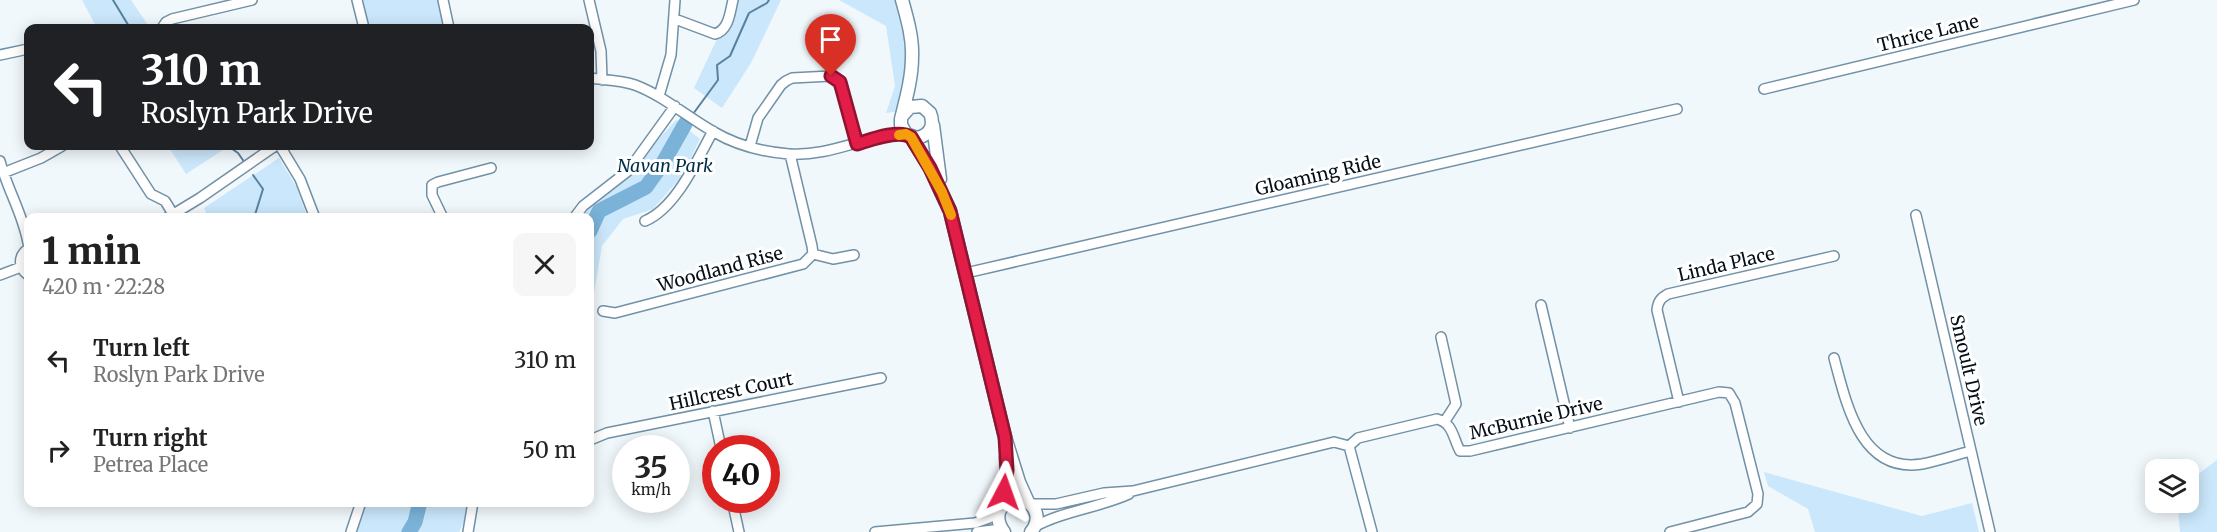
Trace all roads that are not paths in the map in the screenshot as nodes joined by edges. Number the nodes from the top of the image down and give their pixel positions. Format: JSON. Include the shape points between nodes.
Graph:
{"nodes":[{"id":1,"x":252,"y":0,"type":"edge"},
{"id":2,"x":357,"y":0,"type":"edge"},
{"id":3,"x":443,"y":0,"type":"edge"},
{"id":4,"x":589,"y":0,"type":"edge"},
{"id":5,"x":675,"y":0,"type":"edge"},
{"id":6,"x":733,"y":0,"type":"edge"},
{"id":7,"x":902,"y":0,"type":"edge"},
{"id":8,"x":2134,"y":0,"type":"edge"},
{"id":9,"x":675,"y":19,"type":"junction"},
{"id":10,"x":165,"y":24,"type":"edge"},
{"id":11,"x":363,"y":24,"type":"edge"},
{"id":12,"x":448,"y":24,"type":"edge"},
{"id":13,"x":24,"y":50,"type":"edge"},
{"id":14,"x":0,"y":55,"type":"edge"},
{"id":15,"x":910,"y":75,"type":"junction"},
{"id":16,"x":594,"y":79,"type":"edge"},
{"id":17,"x":602,"y":80,"type":"junction"},
{"id":18,"x":1764,"y":89,"type":"dead end"},
{"id":19,"x":659,"y":96,"type":"junction"},
{"id":20,"x":675,"y":106,"type":"junction"},
{"id":21,"x":927,"y":109,"type":"junction"},
{"id":22,"x":1677,"y":109,"type":"dead end"},
{"id":23,"x":901,"y":118,"type":"junction"},
{"id":24,"x":933,"y":124,"type":"junction"},
{"id":25,"x":713,"y":132,"type":"junction"},
{"id":26,"x":909,"y":135,"type":"junction"},
{"id":27,"x":880,"y":137,"type":"junction"},
{"id":28,"x":857,"y":144,"type":"junction"},
{"id":29,"x":750,"y":146,"type":"junction"},
{"id":30,"x":55,"y":150,"type":"edge"},
{"id":31,"x":123,"y":150,"type":"edge"},
{"id":32,"x":269,"y":150,"type":"edge"},
{"id":33,"x":282,"y":150,"type":"edge"},
{"id":34,"x":790,"y":154,"type":"junction"},
{"id":35,"x":0,"y":161,"type":"edge"},
{"id":36,"x":491,"y":168,"type":"dead end"},
{"id":37,"x":3,"y":173,"type":"junction"},
{"id":38,"x":942,"y":192,"type":"junction"},
{"id":39,"x":169,"y":213,"type":"edge"},
{"id":40,"x":175,"y":213,"type":"edge"},
{"id":41,"x":313,"y":213,"type":"edge"},
{"id":42,"x":441,"y":213,"type":"edge"},
{"id":43,"x":577,"y":213,"type":"edge"},
{"id":44,"x":1916,"y":215,"type":"dead end"},
{"id":45,"x":645,"y":221,"type":"dead end"},
{"id":46,"x":24,"y":223,"type":"edge"},
{"id":47,"x":24,"y":253,"type":"edge"},
{"id":48,"x":813,"y":254,"type":"junction"},
{"id":49,"x":854,"y":255,"type":"dead end"},
{"id":50,"x":1834,"y":256,"type":"dead end"},
{"id":51,"x":21,"y":267,"type":"junction"},
{"id":52,"x":24,"y":270,"type":"edge"},
{"id":53,"x":966,"y":273,"type":"junction"},
{"id":54,"x":0,"y":275,"type":"edge"},
{"id":55,"x":1540,"y":305,"type":"dead end"},
{"id":56,"x":603,"y":311,"type":"dead end"},
{"id":57,"x":1441,"y":337,"type":"dead end"},
{"id":58,"x":1834,"y":358,"type":"dead end"},
{"id":59,"x":881,"y":378,"type":"dead end"},
{"id":60,"x":1679,"y":402,"type":"junction"},
{"id":61,"x":713,"y":411,"type":"junction"},
{"id":62,"x":1445,"y":421,"type":"junction"},
{"id":63,"x":1570,"y":428,"type":"junction"},
{"id":64,"x":718,"y":435,"type":"edge"},
{"id":65,"x":1005,"y":437,"type":"junction"},
{"id":66,"x":594,"y":439,"type":"edge"},
{"id":67,"x":1349,"y":446,"type":"junction"},
{"id":68,"x":1971,"y":451,"type":"junction"},
{"id":69,"x":1133,"y":491,"type":"junction"},
{"id":70,"x":1029,"y":503,"type":"junction"},
{"id":71,"x":359,"y":507,"type":"edge"},
{"id":72,"x":472,"y":507,"type":"edge"},
{"id":73,"x":1001,"y":508,"type":"junction"},
{"id":74,"x":735,"y":513,"type":"edge"},
{"id":75,"x":1002,"y":530,"type":"edge"},
{"id":76,"x":1033,"y":530,"type":"edge"},
{"id":77,"x":351,"y":532,"type":"edge"},
{"id":78,"x":468,"y":532,"type":"edge"},
{"id":79,"x":739,"y":532,"type":"edge"},
{"id":80,"x":875,"y":532,"type":"edge"},
{"id":81,"x":977,"y":532,"type":"edge"},
{"id":82,"x":1372,"y":532,"type":"edge"},
{"id":83,"x":1670,"y":532,"type":"edge"},
{"id":84,"x":1990,"y":532,"type":"edge"}],
"edges":[{"from":1,"to":10,"type":"street"},
{"from":2,"to":11,"type":"street"},
{"from":3,"to":12,"type":"street"},
{"from":4,"to":17,"type":"street","via":[[601,51]]},
{"from":5,"to":9,"type":"street"},
{"from":6,"to":9,"type":"street","via":[[725,27],[715,34]]},
{"from":7,"to":15,"type":"street","via":[[911,35]]},
{"from":8,"to":18,"type":"street","name":"Thrice Lane"},
{"from":9,"to":19,"type":"street","via":[[671,56]]},
{"from":13,"to":14,"type":"street"},
{"from":15,"to":21,"type":"street","via":[[916,98]]},
{"from":15,"to":23,"type":"street"},
{"from":16,"to":17,"type":"street"},
{"from":17,"to":19,"type":"street","via":[[633,84]]},
{"from":19,"to":20,"type":"street"},
{"from":20,"to":25,"type":"street"},
{"from":20,"to":43,"type":"street","via":[[628,171]]},
{"from":21,"to":23,"type":"street","via":[[916,106]]},
{"from":21,"to":24,"type":"street"},
{"from":22,"to":53,"type":"street","name":"Gloaming Ride"},
{"from":23,"to":26,"type":"street"},
{"from":23,"to":27,"type":"street"},
{"from":24,"to":26,"type":"street","via":[[927,134],[917,138]]},
{"from":24,"to":38,"type":"street"},
{"from":25,"to":29,"type":"street"},
{"from":25,"to":45,"type":"street","via":[[680,189],[659,213]]},
{"from":26,"to":27,"type":"street"},
{"from":26,"to":38,"type":"street"},
{"from":27,"to":28,"type":"street"},
{"from":28,"to":29,"type":"street","via":[[840,82],[831,76],[792,78],[781,85],[758,118]]},
{"from":28,"to":34,"type":"street"},
{"from":29,"to":34,"type":"street"},
{"from":30,"to":37,"type":"street"},
{"from":31,"to":39,"type":"street","via":[[151,194],[165,201]]},
{"from":32,"to":40,"type":"street"},
{"from":33,"to":41,"type":"street","via":[[300,179]]},
{"from":34,"to":48,"type":"street"},
{"from":35,"to":37,"type":"street"},
{"from":36,"to":42,"type":"street","via":[[432,185]]},
{"from":37,"to":46,"type":"street"},
{"from":38,"to":53,"type":"street"},
{"from":44,"to":68,"type":"street","name":"Smoult Drive"},
{"from":47,"to":51,"type":"street"},
{"from":48,"to":49,"type":"street","via":[[833,259]]},
{"from":48,"to":56,"type":"street","name":"Woodland Rise","via":[[803,264],[615,313]]},
{"from":50,"to":60,"type":"street","name":"Linda Place","via":[[1662,298],[1657,310]]},
{"from":51,"to":52,"type":"street"},
{"from":51,"to":54,"type":"street"},
{"from":53,"to":65,"type":"street"},
{"from":55,"to":63,"type":"street"},
{"from":57,"to":62,"type":"street","via":[[1456,404]]},
{"from":58,"to":68,"type":"street","via":[[1850,416],[1861,436],[1890,461],[1921,464]]},
{"from":59,"to":61,"type":"street","name":"Hillcrest Court"},
{"from":60,"to":63,"type":"street","name":"McBurnie Drive"},
{"from":60,"to":83,"type":"street","name":"McBurnie Drive","via":[[1729,393],[1735,403],[1758,494],[1757,504],[1748,512]]},
{"from":61,"to":64,"type":"street"},
{"from":61,"to":66,"type":"street","name":"Hillcrest Court"},
{"from":62,"to":63,"type":"street","name":"McBurnie Drive","via":[[1460,451]]},
{"from":62,"to":67,"type":"street","name":"McBurnie Drive","via":[[1437,419],[1358,438]]},
{"from":65,"to":70,"type":"street"},
{"from":65,"to":73,"type":"street","via":[[1007,470]]},
{"from":67,"to":69,"type":"street","name":"McBurnie Drive","via":[[1334,442]]},
{"from":67,"to":82,"type":"street"},
{"from":68,"to":84,"type":"street","name":"Smoult Drive"},
{"from":69,"to":70,"type":"street","name":"McBurnie Drive","via":[[1056,504]]},
{"from":69,"to":76,"type":"street","name":"McBurnie Drive","via":[[1111,502],[1047,520]]},
{"from":70,"to":73,"type":"street","via":[[1011,500]]},
{"from":70,"to":76,"type":"street","via":[[1036,515]]},
{"from":71,"to":77,"type":"street"},
{"from":72,"to":78,"type":"street"},
{"from":73,"to":75,"type":"street","via":[[998,520]]},
{"from":73,"to":80,"type":"street","via":[[975,523]]},
{"from":74,"to":79,"type":"street"},
{"from":75,"to":81,"type":"street"}]}
